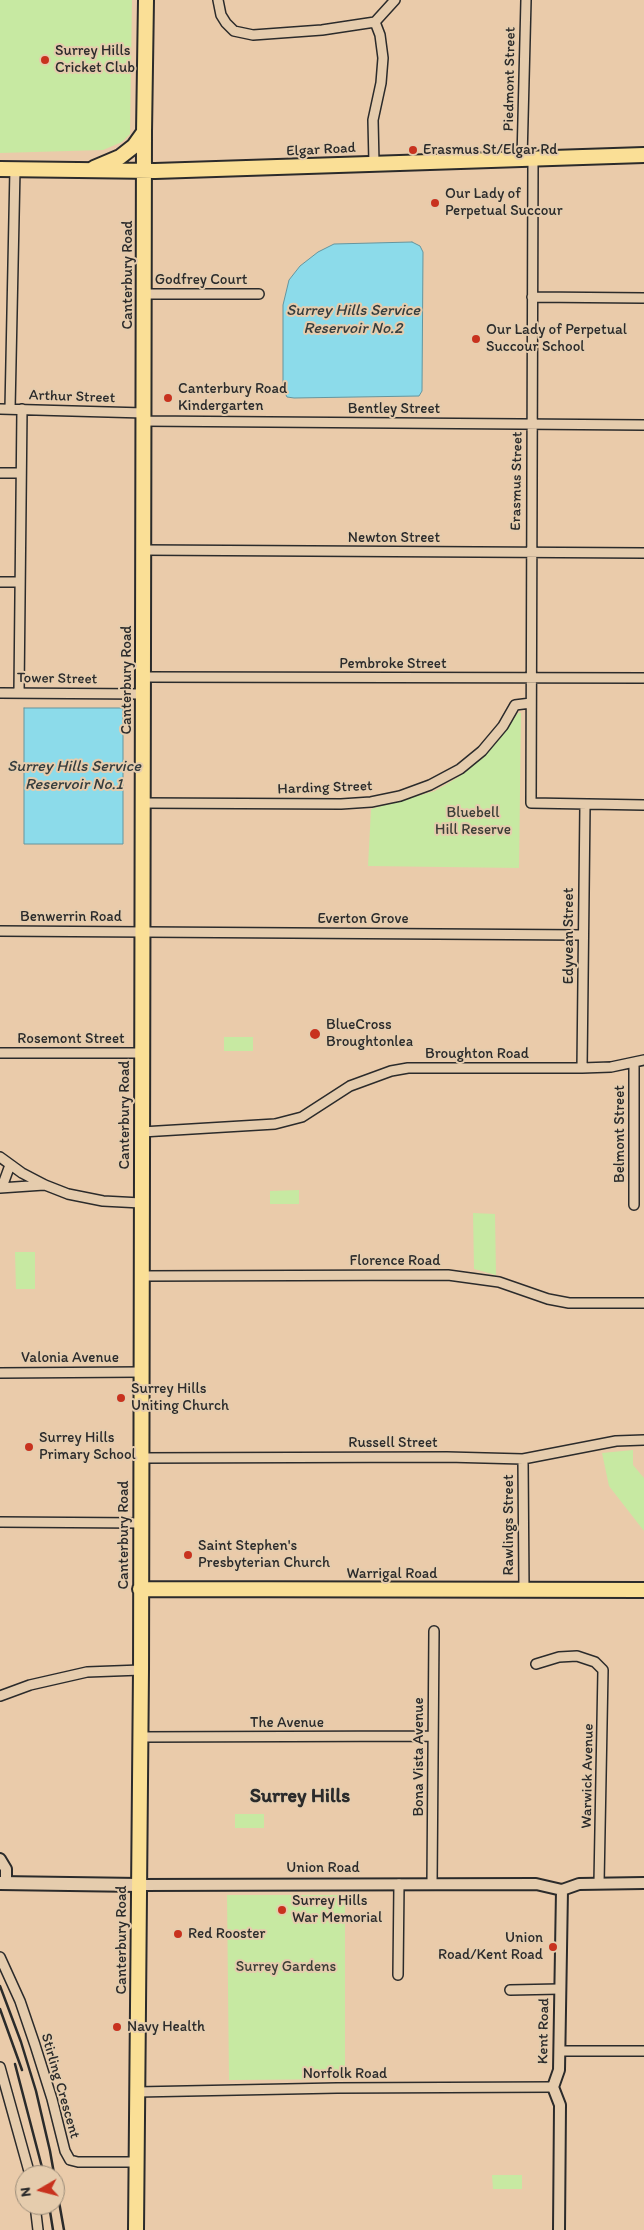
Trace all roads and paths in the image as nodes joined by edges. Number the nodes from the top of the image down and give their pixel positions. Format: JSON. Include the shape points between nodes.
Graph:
{"nodes":[{"id":1,"x":146,"y":0,"type":"edge"},
{"id":2,"x":218,"y":0,"type":"edge"},
{"id":3,"x":395,"y":0,"type":"edge"},
{"id":4,"x":526,"y":0,"type":"edge"},
{"id":5,"x":375,"y":22,"type":"junction"},
{"id":6,"x":144,"y":132,"type":"junction"},
{"id":7,"x":644,"y":155,"type":"edge"},
{"id":8,"x":527,"y":159,"type":"junction"},
{"id":9,"x":374,"y":163,"type":"junction"},
{"id":10,"x":0,"y":169,"type":"edge"},
{"id":11,"x":16,"y":169,"type":"junction"},
{"id":12,"x":87,"y":170,"type":"junction"},
{"id":13,"x":144,"y":172,"type":"junction"},
{"id":14,"x":144,"y":294,"type":"junction"},
{"id":15,"x":258,"y":294,"type":"dead end"},
{"id":16,"x":532,"y":297,"type":"junction"},
{"id":17,"x":644,"y":298,"type":"edge"},
{"id":18,"x":0,"y":409,"type":"edge"},
{"id":19,"x":10,"y":409,"type":"junction"},
{"id":20,"x":22,"y":409,"type":"junction"},
{"id":21,"x":144,"y":417,"type":"junction"},
{"id":22,"x":532,"y":424,"type":"junction"},
{"id":23,"x":644,"y":425,"type":"edge"},
{"id":24,"x":0,"y":473,"type":"edge"},
{"id":25,"x":21,"y":473,"type":"junction"},
{"id":26,"x":143,"y":550,"type":"junction"},
{"id":27,"x":530,"y":552,"type":"junction"},
{"id":28,"x":644,"y":552,"type":"edge"},
{"id":29,"x":0,"y":582,"type":"edge"},
{"id":30,"x":20,"y":582,"type":"junction"},
{"id":31,"x":143,"y":676,"type":"junction"},
{"id":32,"x":531,"y":678,"type":"junction"},
{"id":33,"x":644,"y":678,"type":"edge"},
{"id":34,"x":19,"y":692,"type":"junction"},
{"id":35,"x":0,"y":693,"type":"edge"},
{"id":36,"x":143,"y":694,"type":"junction"},
{"id":37,"x":531,"y":703,"type":"junction"},
{"id":38,"x":142,"y":803,"type":"junction"},
{"id":39,"x":584,"y":805,"type":"junction"},
{"id":40,"x":644,"y":805,"type":"edge"},
{"id":41,"x":0,"y":931,"type":"edge"},
{"id":42,"x":142,"y":931,"type":"junction"},
{"id":43,"x":583,"y":934,"type":"junction"},
{"id":44,"x":0,"y":1053,"type":"edge"},
{"id":45,"x":142,"y":1053,"type":"junction"},
{"id":46,"x":644,"y":1060,"type":"edge"},
{"id":47,"x":634,"y":1063,"type":"junction"},
{"id":48,"x":582,"y":1068,"type":"junction"},
{"id":49,"x":142,"y":1132,"type":"junction"},
{"id":50,"x":0,"y":1157,"type":"edge"},
{"id":51,"x":10,"y":1165,"type":"junction"},
{"id":52,"x":45,"y":1185,"type":"junction"},
{"id":53,"x":1,"y":1187,"type":"edge"},
{"id":54,"x":141,"y":1203,"type":"junction"},
{"id":55,"x":634,"y":1205,"type":"dead end"},
{"id":56,"x":141,"y":1276,"type":"junction"},
{"id":57,"x":644,"y":1303,"type":"edge"},
{"id":58,"x":0,"y":1372,"type":"edge"},
{"id":59,"x":141,"y":1372,"type":"junction"},
{"id":60,"x":644,"y":1440,"type":"edge"},
{"id":61,"x":141,"y":1458,"type":"junction"},
{"id":62,"x":523,"y":1459,"type":"junction"},
{"id":63,"x":0,"y":1522,"type":"edge"},
{"id":64,"x":140,"y":1523,"type":"junction"},
{"id":65,"x":140,"y":1589,"type":"junction"},
{"id":66,"x":524,"y":1590,"type":"junction"},
{"id":67,"x":644,"y":1590,"type":"edge"},
{"id":68,"x":434,"y":1631,"type":"dead end"},
{"id":69,"x":536,"y":1664,"type":"dead end"},
{"id":70,"x":140,"y":1670,"type":"junction"},
{"id":71,"x":0,"y":1696,"type":"edge"},
{"id":72,"x":434,"y":1736,"type":"junction"},
{"id":73,"x":140,"y":1737,"type":"junction"},
{"id":74,"x":0,"y":1859,"type":"edge"},
{"id":75,"x":3,"y":1883,"type":"edge"},
{"id":76,"x":599,"y":1883,"type":"junction"},
{"id":77,"x":644,"y":1883,"type":"edge"},
{"id":78,"x":399,"y":1884,"type":"junction"},
{"id":79,"x":432,"y":1884,"type":"junction"},
{"id":80,"x":139,"y":1885,"type":"junction"},
{"id":81,"x":562,"y":1890,"type":"junction"},
{"id":82,"x":0,"y":1957,"type":"edge"},
{"id":83,"x":398,"y":1975,"type":"dead end"},
{"id":84,"x":560,"y":1989,"type":"junction"},
{"id":85,"x":510,"y":1990,"type":"dead end"},
{"id":86,"x":560,"y":2050,"type":"junction"},
{"id":87,"x":644,"y":2051,"type":"edge"},
{"id":88,"x":0,"y":2067,"type":"edge"},
{"id":89,"x":553,"y":2087,"type":"junction"},
{"id":90,"x":137,"y":2092,"type":"junction"},
{"id":91,"x":136,"y":2162,"type":"junction"},
{"id":92,"x":27,"y":2165,"type":"edge"},
{"id":93,"x":36,"y":2215,"type":"edge"},
{"id":94,"x":38,"y":2230,"type":"edge"},
{"id":95,"x":136,"y":2230,"type":"edge"},
{"id":96,"x":559,"y":2230,"type":"edge"}],
"edges":[{"from":1,"to":6,"type":"main road","name":"Canterbury Road"},
{"from":2,"to":5,"type":"street","via":[[221,15],[234,31],[253,35]]},
{"from":3,"to":5,"type":"street"},
{"from":4,"to":8,"type":"street","name":"Piedmont Street"},
{"from":5,"to":9,"type":"street","via":[[383,58],[373,120]]},
{"from":6,"to":12,"type":"main road","via":[[120,157]]},
{"from":6,"to":13,"type":"main road","name":"Canterbury Road"},
{"from":7,"to":8,"type":"main road","name":"Elgar Road"},
{"from":8,"to":9,"type":"main road","name":"Elgar Road"},
{"from":8,"to":16,"type":"street","name":"Erasmus Street"},
{"from":9,"to":13,"type":"main road","name":"Elgar Road"},
{"from":10,"to":11,"type":"main road","name":"Elgar Road"},
{"from":11,"to":12,"type":"main road","name":"Elgar Road"},
{"from":11,"to":19,"type":"street"},
{"from":12,"to":13,"type":"main road","name":"Elgar Road"},
{"from":13,"to":14,"type":"main road","name":"Canterbury Road"},
{"from":14,"to":15,"type":"street","name":"Godfrey Court"},
{"from":14,"to":21,"type":"main road","name":"Canterbury Road"},
{"from":16,"to":17,"type":"street"},
{"from":16,"to":22,"type":"street","name":"Erasmus Street"},
{"from":18,"to":19,"type":"street","name":"Arthur Street"},
{"from":19,"to":20,"type":"street","name":"Arthur Street"},
{"from":20,"to":21,"type":"street","name":"Arthur Street"},
{"from":20,"to":25,"type":"street"},
{"from":21,"to":22,"type":"street","name":"Bentley Street"},
{"from":21,"to":26,"type":"main road","name":"Canterbury Road"},
{"from":22,"to":23,"type":"street","name":"Bentley Street"},
{"from":22,"to":27,"type":"street","name":"Erasmus Street"},
{"from":24,"to":25,"type":"street"},
{"from":25,"to":30,"type":"street"},
{"from":26,"to":27,"type":"street","name":"Newton Street"},
{"from":26,"to":31,"type":"main road","name":"Canterbury Road"},
{"from":27,"to":28,"type":"street","name":"Newton Street"},
{"from":27,"to":32,"type":"street","name":"Erasmus Street"},
{"from":29,"to":30,"type":"street"},
{"from":30,"to":34,"type":"street"},
{"from":31,"to":32,"type":"street","name":"Pembroke Street"},
{"from":31,"to":36,"type":"main road","name":"Canterbury Road"},
{"from":32,"to":33,"type":"street","name":"Pembroke Street"},
{"from":32,"to":37,"type":"street","name":"Erasmus Street"},
{"from":34,"to":35,"type":"street","name":"Tower Street"},
{"from":34,"to":36,"type":"street","name":"Tower Street"},
{"from":36,"to":38,"type":"main road","name":"Canterbury Road"},
{"from":37,"to":38,"type":"street","name":"Harding Street","via":[[515,705],[504,726],[482,751],[460,769],[400,796],[341,804]]},
{"from":37,"to":39,"type":"street","name":"Erasmus Street","via":[[531,803]]},
{"from":38,"to":42,"type":"main road","name":"Canterbury Road"},
{"from":39,"to":40,"type":"street"},
{"from":39,"to":43,"type":"street","name":"Edyvean Street"},
{"from":41,"to":42,"type":"street","name":"Benwerrin Road"},
{"from":42,"to":43,"type":"street","name":"Everton Grove"},
{"from":42,"to":45,"type":"main road","name":"Canterbury Road"},
{"from":43,"to":48,"type":"street","name":"Edyvean Street"},
{"from":44,"to":45,"type":"street","name":"Rosemont Street"},
{"from":45,"to":49,"type":"main road","name":"Canterbury Road"},
{"from":46,"to":47,"type":"street","name":"Broughton Road"},
{"from":47,"to":48,"type":"street","name":"Broughton Road"},
{"from":47,"to":55,"type":"street","name":"Belmont Street"},
{"from":48,"to":49,"type":"street","name":"Broughton Road","via":[[408,1068],[350,1086],[302,1117],[276,1124]]},
{"from":49,"to":54,"type":"main road","name":"Canterbury Road"},
{"from":50,"to":51,"type":"street"},
{"from":51,"to":52,"type":"street"},
{"from":51,"to":53,"type":"street"},
{"from":52,"to":53,"type":"street"},
{"from":52,"to":54,"type":"street","via":[[68,1194],[103,1201]]},
{"from":54,"to":56,"type":"main road","name":"Canterbury Road"},
{"from":56,"to":57,"type":"street","name":"Florence Road","via":[[448,1275],[499,1282],[569,1303]]},
{"from":56,"to":59,"type":"main road","name":"Canterbury Road"},
{"from":58,"to":59,"type":"street","name":"Valonia Avenue"},
{"from":59,"to":61,"type":"main road","name":"Canterbury Road"},
{"from":60,"to":62,"type":"street","name":"Russell Street","via":[[616,1441]]},
{"from":61,"to":62,"type":"street","name":"Russell Street"},
{"from":61,"to":64,"type":"main road","name":"Canterbury Road"},
{"from":62,"to":66,"type":"street","name":"Rawlings Street"},
{"from":63,"to":64,"type":"street"},
{"from":64,"to":65,"type":"main road","name":"Canterbury Road"},
{"from":65,"to":66,"type":"main road","name":"Warrigal Road"},
{"from":65,"to":70,"type":"main road","name":"Canterbury Road"},
{"from":66,"to":67,"type":"main road","name":"Warrigal Road"},
{"from":68,"to":72,"type":"street","name":"Bona Vista Avenue"},
{"from":69,"to":76,"type":"street","name":"Warwick Avenue","via":[[558,1657],[577,1656],[595,1662],[603,1670]]},
{"from":70,"to":71,"type":"street","via":[[87,1672],[30,1685]]},
{"from":70,"to":73,"type":"main road","name":"Canterbury Road"},
{"from":72,"to":73,"type":"street","name":"The Avenue"},
{"from":72,"to":79,"type":"street","name":"Bona Vista Avenue"},
{"from":73,"to":80,"type":"main road","name":"Canterbury Road"},
{"from":74,"to":75,"type":"street","via":[[6,1869]]},
{"from":75,"to":80,"type":"main road","name":"Union Road"},
{"from":76,"to":77,"type":"street","name":"Union Road"},
{"from":76,"to":81,"type":"street","name":"Union Road","via":[[579,1884]]},
{"from":78,"to":79,"type":"street","name":"Union Road"},
{"from":78,"to":80,"type":"street","name":"Union Road"},
{"from":78,"to":83,"type":"street"},
{"from":79,"to":81,"type":"street","name":"Union Road","via":[[536,1884]]},
{"from":80,"to":90,"type":"main road","name":"Canterbury Road"},
{"from":81,"to":84,"type":"street","name":"Kent Road"},
{"from":82,"to":91,"type":"street","name":"Stirling Crescent","via":[[20,2001],[70,2160]]},
{"from":84,"to":85,"type":"street"},
{"from":84,"to":86,"type":"street","name":"Kent Road"},
{"from":86,"to":87,"type":"street"},
{"from":86,"to":89,"type":"street","name":"Kent Road","via":[[559,2070]]},
{"from":88,"to":92,"type":"street"},
{"from":89,"to":90,"type":"street","name":"Norfolk Road"},
{"from":89,"to":96,"type":"street","via":[[560,2105]]},
{"from":90,"to":91,"type":"main road","name":"Canterbury Road"},
{"from":91,"to":95,"type":"main road","name":"Canterbury Road"},
{"from":93,"to":94,"type":"street"}]}
